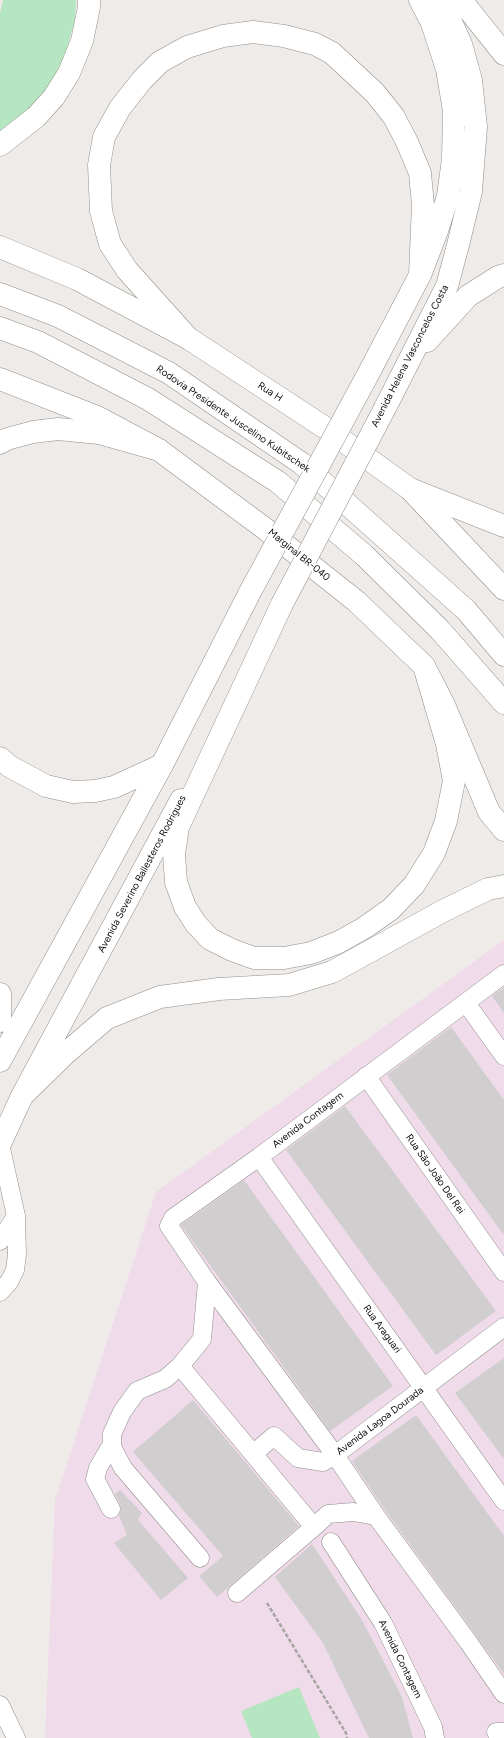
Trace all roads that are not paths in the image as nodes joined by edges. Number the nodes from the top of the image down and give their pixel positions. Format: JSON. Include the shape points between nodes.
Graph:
{"nodes":[{"id":1,"x":89,"y":0,"type":"edge"},
{"id":2,"x":420,"y":0,"type":"edge"},
{"id":3,"x":441,"y":0,"type":"edge"},
{"id":4,"x":461,"y":0,"type":"edge"},
{"id":5,"x":504,"y":54,"type":"edge"},
{"id":6,"x":0,"y":145,"type":"edge"},
{"id":7,"x":0,"y":248,"type":"edge"},
{"id":8,"x":420,"y":275,"type":"junction"},
{"id":9,"x":504,"y":275,"type":"edge"},
{"id":10,"x":0,"y":294,"type":"edge"},
{"id":11,"x":0,"y":328,"type":"edge"},
{"id":12,"x":188,"y":338,"type":"junction"},
{"id":13,"x":410,"y":360,"type":"junction"},
{"id":14,"x":0,"y":379,"type":"edge"},
{"id":15,"x":0,"y":443,"type":"edge"},
{"id":16,"x":159,"y":450,"type":"junction"},
{"id":17,"x":410,"y":489,"type":"junction"},
{"id":18,"x":504,"y":526,"type":"edge"},
{"id":19,"x":504,"y":589,"type":"edge"},
{"id":20,"x":282,"y":604,"type":"joint"},
{"id":21,"x":504,"y":655,"type":"edge"},
{"id":22,"x":424,"y":666,"type":"junction"},
{"id":23,"x":248,"y":676,"type":"junction"},
{"id":24,"x":504,"y":702,"type":"edge"},
{"id":25,"x":0,"y":758,"type":"edge"},
{"id":26,"x":162,"y":765,"type":"junction"},
{"id":27,"x":504,"y":830,"type":"edge"},
{"id":28,"x":504,"y":886,"type":"edge"},
{"id":29,"x":504,"y":974,"type":"edge"},
{"id":30,"x":0,"y":994,"type":"edge"},
{"id":31,"x":466,"y":1003,"type":"junction"},
{"id":32,"x":0,"y":1021,"type":"edge"},
{"id":33,"x":504,"y":1056,"type":"edge"},
{"id":34,"x":0,"y":1061,"type":"edge"},
{"id":35,"x":366,"y":1076,"type":"junction"},
{"id":36,"x":22,"y":1096,"type":"junction"},
{"id":37,"x":0,"y":1144,"type":"edge"},
{"id":38,"x":259,"y":1157,"type":"junction"},
{"id":39,"x":16,"y":1216,"type":"junction"},
{"id":40,"x":0,"y":1241,"type":"edge"},
{"id":41,"x":504,"y":1272,"type":"edge"},
{"id":42,"x":207,"y":1282,"type":"junction"},
{"id":43,"x":0,"y":1292,"type":"edge"},
{"id":44,"x":504,"y":1326,"type":"edge"},
{"id":45,"x":180,"y":1366,"type":"junction"},
{"id":46,"x":423,"y":1387,"type":"junction"},
{"id":47,"x":112,"y":1447,"type":"junction"},
{"id":48,"x":253,"y":1454,"type":"junction"},
{"id":49,"x":335,"y":1455,"type":"junction"},
{"id":50,"x":504,"y":1501,"type":"edge"},
{"id":51,"x":111,"y":1510,"type":"dead end"},
{"id":52,"x":376,"y":1516,"type":"junction"},
{"id":53,"x":314,"y":1527,"type":"junction"},
{"id":54,"x":331,"y":1542,"type":"dead end"},
{"id":55,"x":200,"y":1558,"type":"dead end"},
{"id":56,"x":237,"y":1593,"type":"dead end"},
{"id":57,"x":504,"y":1694,"type":"edge"},
{"id":58,"x":0,"y":1705,"type":"edge"},
{"id":59,"x":16,"y":1738,"type":"edge"},
{"id":60,"x":435,"y":1738,"type":"edge"}],
"edges":[{"from":1,"to":6,"type":"main road","via":[[82,41],[69,73],[58,91],[36,117]]},
{"from":2,"to":8,"type":"main road","via":[[432,24],[447,70],[454,111],[453,159],[448,196]]},
{"from":3,"to":13,"type":"main road","name":"Avenida Helena Vasconcelos Costa","via":[[461,44],[471,80],[476,126],[471,192],[447,286]]},
{"from":4,"to":5,"type":"main road"},
{"from":7,"to":12,"type":"main road","name":"Rua H","via":[[77,279]]},
{"from":8,"to":12,"type":"main road","via":[[423,205],[420,173],[394,117],[375,93],[332,53],[315,44],[253,32],[223,36],[186,47],[160,62],[142,80],[120,108],[104,137],[99,165],[101,211],[110,244],[127,270]]},
{"from":8,"to":26,"type":"main road","bridge":true,"via":[[250,592]]},
{"from":9,"to":13,"type":"main road","via":[[468,296]]},
{"from":10,"to":21,"type":"main road","name":"Rodovia Presidente Juscelino Kubitschek","via":[[58,316],[169,373],[301,463],[466,610]]},
{"from":11,"to":24,"type":"main road","via":[[38,342],[148,399],[278,482],[370,560],[440,630]]},
{"from":12,"to":17,"type":"main road","name":"Rua H","via":[[324,427]]},
{"from":13,"to":20,"type":"main road","name":"Avenida Helena Vasconcelos Costa","bridge":true},
{"from":14,"to":16,"type":"main road","name":"Marginal BR-040","via":[[97,417]]},
{"from":15,"to":16,"type":"main road","via":[[33,432],[58,429],[99,433]]},
{"from":16,"to":22,"type":"main road","name":"Marginal BR-040","via":[[356,601]]},
{"from":17,"to":18,"type":"main road"},
{"from":17,"to":19,"type":"main road","name":"Rua H"},
{"from":20,"to":23,"type":"main road","name":"Avenida Severino Ballesteros Rodrigues"},
{"from":22,"to":23,"type":"main road","via":[[447,744],[454,781],[446,821],[434,853],[414,885],[386,912],[339,942],[311,953],[284,958],[254,958],[210,939],[185,907],[176,882],[174,854],[178,827]]},
{"from":22,"to":27,"type":"main road","name":"Marginal BR-040","via":[[444,705],[489,812]]},
{"from":23,"to":36,"type":"main road","name":"Avenida Severino Ballesteros Rodrigues"},
{"from":25,"to":26,"type":"main road","via":[[9,766],[46,786],[73,792],[114,787]]},
{"from":26,"to":34,"type":"main road"},
{"from":28,"to":36,"type":"main road","via":[[488,889],[443,911],[332,972],[289,985],[219,988],[160,997],[107,1018]]},
{"from":29,"to":31,"type":"lane","name":"Avenida Contagem"},
{"from":30,"to":32,"type":"main road"},
{"from":31,"to":33,"type":"lane"},
{"from":31,"to":35,"type":"lane","name":"Avenida Contagem"},
{"from":35,"to":38,"type":"lane","name":"Avenida Contagem"},
{"from":35,"to":41,"type":"lane","name":"Rua São João Del Rei"},
{"from":36,"to":37,"type":"main road","name":"Avenida Severino Ballesteros Rodrigues"},
{"from":37,"to":39,"type":"lane"},
{"from":38,"to":42,"type":"lane","name":"Avenida Contagem","via":[[170,1221],[171,1231]]},
{"from":38,"to":46,"type":"lane","name":"Rua Araguari"},
{"from":39,"to":40,"type":"lane"},
{"from":39,"to":43,"type":"lane","via":[[15,1270]]},
{"from":42,"to":45,"type":"lane","via":[[202,1339]]},
{"from":42,"to":49,"type":"lane","name":"Avenida Contagem"},
{"from":44,"to":46,"type":"lane","name":"Avenida Lagoa Dourada"},
{"from":45,"to":47,"type":"lane","via":[[165,1379],[137,1391],[122,1412],[112,1434]]},
{"from":45,"to":48,"type":"lane"},
{"from":46,"to":49,"type":"lane","name":"Avenida Lagoa Dourada"},
{"from":46,"to":50,"type":"lane","name":"Rua Araguari"},
{"from":47,"to":51,"type":"lane","via":[[98,1468],[95,1478]]},
{"from":47,"to":55,"type":"lane","via":[[123,1468]]},
{"from":48,"to":49,"type":"lane","name":"Avenida Lagoa Dourada","via":[[274,1436],[298,1458],[323,1462]]},
{"from":48,"to":53,"type":"lane"},
{"from":49,"to":52,"type":"lane","name":"Avenida Contagem"},
{"from":52,"to":53,"type":"lane","via":[[353,1512],[328,1514]]},
{"from":52,"to":57,"type":"lane","name":"Avenida Contagem"},
{"from":53,"to":56,"type":"lane"},
{"from":54,"to":60,"type":"lane","name":"Avenida Contagem","via":[[384,1623],[433,1727]]},
{"from":58,"to":59,"type":"lane"}]}
